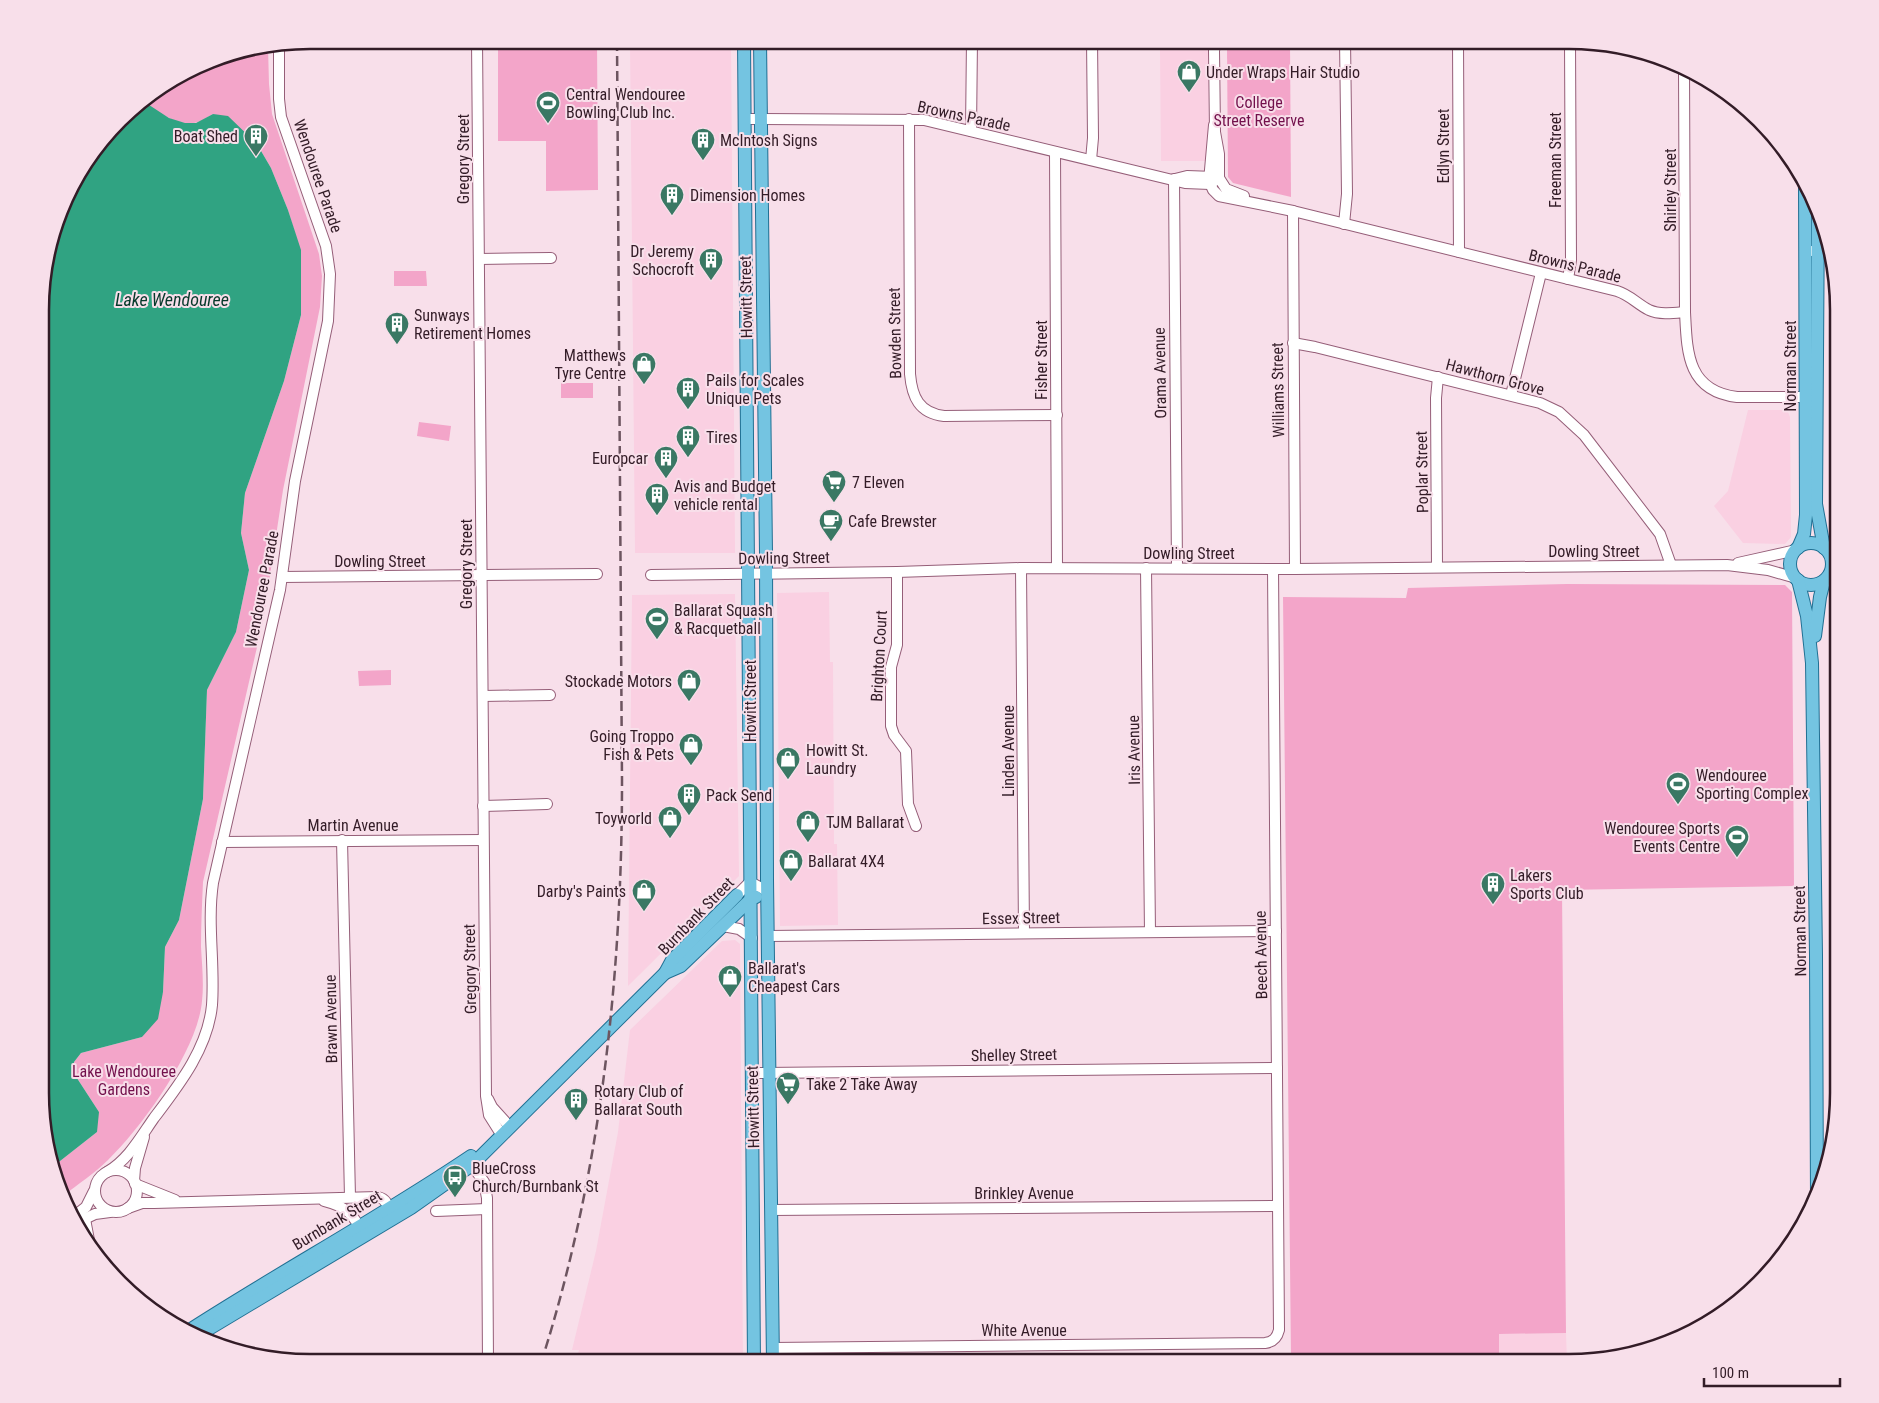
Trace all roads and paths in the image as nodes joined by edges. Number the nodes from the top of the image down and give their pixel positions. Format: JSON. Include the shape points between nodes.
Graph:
{"nodes":[{"id":1,"x":477,"y":49,"type":"edge"},
{"id":2,"x":744,"y":49,"type":"edge"},
{"id":3,"x":760,"y":49,"type":"edge"},
{"id":4,"x":972,"y":49,"type":"edge"},
{"id":5,"x":1092,"y":49,"type":"edge"},
{"id":6,"x":1214,"y":49,"type":"edge"},
{"id":7,"x":1345,"y":49,"type":"edge"},
{"id":8,"x":1458,"y":49,"type":"edge"},
{"id":9,"x":1570,"y":49,"type":"edge"},
{"id":10,"x":279,"y":51,"type":"edge"},
{"id":11,"x":1684,"y":76,"type":"edge"},
{"id":12,"x":744,"y":119,"type":"junction"},
{"id":13,"x":760,"y":119,"type":"junction"},
{"id":14,"x":909,"y":119,"type":"junction"},
{"id":15,"x":972,"y":131,"type":"junction"},
{"id":16,"x":1055,"y":152,"type":"junction"},
{"id":17,"x":1091,"y":160,"type":"junction"},
{"id":18,"x":1174,"y":179,"type":"junction"},
{"id":19,"x":1213,"y":179,"type":"junction"},
{"id":20,"x":1807,"y":203,"type":"edge"},
{"id":21,"x":1293,"y":211,"type":"junction"},
{"id":22,"x":1344,"y":224,"type":"junction"},
{"id":23,"x":1816,"y":225,"type":"edge"},
{"id":24,"x":1823,"y":250,"type":"edge"},
{"id":25,"x":1812,"y":251,"type":"junction"},
{"id":26,"x":1459,"y":252,"type":"junction"},
{"id":27,"x":550,"y":258,"type":"dead end"},
{"id":28,"x":479,"y":259,"type":"junction"},
{"id":29,"x":1541,"y":273,"type":"junction"},
{"id":30,"x":1568,"y":279,"type":"junction"},
{"id":31,"x":1686,"y":312,"type":"junction"},
{"id":32,"x":1293,"y":343,"type":"junction"},
{"id":33,"x":1438,"y":377,"type":"junction"},
{"id":34,"x":1511,"y":395,"type":"junction"},
{"id":35,"x":1812,"y":397,"type":"junction"},
{"id":36,"x":1057,"y":415,"type":"junction"},
{"id":37,"x":1797,"y":549,"type":"junction"},
{"id":38,"x":1830,"y":552,"type":"edge"},
{"id":39,"x":1671,"y":565,"type":"junction"},
{"id":40,"x":1727,"y":565,"type":"junction"},
{"id":41,"x":1437,"y":567,"type":"junction"},
{"id":42,"x":1021,"y":568,"type":"junction"},
{"id":43,"x":1057,"y":568,"type":"junction"},
{"id":44,"x":1146,"y":568,"type":"junction"},
{"id":45,"x":1177,"y":568,"type":"junction"},
{"id":46,"x":1273,"y":569,"type":"junction"},
{"id":47,"x":1295,"y":569,"type":"junction"},
{"id":48,"x":1830,"y":571,"type":"edge"},
{"id":49,"x":897,"y":572,"type":"junction"},
{"id":50,"x":747,"y":573,"type":"junction"},
{"id":51,"x":766,"y":573,"type":"junction"},
{"id":52,"x":597,"y":574,"type":"dead end"},
{"id":53,"x":481,"y":575,"type":"junction"},
{"id":54,"x":650,"y":576,"type":"dead end"},
{"id":55,"x":282,"y":577,"type":"junction"},
{"id":56,"x":1830,"y":578,"type":"edge"},
{"id":57,"x":1797,"y":579,"type":"junction"},
{"id":58,"x":1825,"y":580,"type":"junction"},
{"id":59,"x":1812,"y":663,"type":"junction"},
{"id":60,"x":483,"y":696,"type":"junction"},
{"id":61,"x":550,"y":696,"type":"dead end"},
{"id":62,"x":766,"y":774,"type":"junction"},
{"id":63,"x":750,"y":775,"type":"junction"},
{"id":64,"x":548,"y":804,"type":"dead end"},
{"id":65,"x":483,"y":806,"type":"junction"},
{"id":66,"x":916,"y":826,"type":"dead end"},
{"id":67,"x":342,"y":840,"type":"junction"},
{"id":68,"x":483,"y":840,"type":"junction"},
{"id":69,"x":222,"y":842,"type":"junction"},
{"id":70,"x":750,"y":882,"type":"junction"},
{"id":71,"x":767,"y":891,"type":"junction"},
{"id":72,"x":737,"y":895,"type":"joint"},
{"id":73,"x":751,"y":899,"type":"junction"},
{"id":74,"x":723,"y":926,"type":"junction"},
{"id":75,"x":1276,"y":931,"type":"junction"},
{"id":76,"x":1150,"y":932,"type":"junction"},
{"id":77,"x":1024,"y":933,"type":"junction"},
{"id":78,"x":768,"y":936,"type":"junction"},
{"id":79,"x":752,"y":938,"type":"junction"},
{"id":80,"x":665,"y":973,"type":"junction"},
{"id":81,"x":1277,"y":1068,"type":"junction"},
{"id":82,"x":769,"y":1072,"type":"junction"},
{"id":83,"x":752,"y":1073,"type":"junction"},
{"id":84,"x":148,"y":1127,"type":"junction"},
{"id":85,"x":505,"y":1130,"type":"junction"},
{"id":86,"x":472,"y":1165,"type":"junction"},
{"id":87,"x":107,"y":1172,"type":"junction"},
{"id":88,"x":1817,"y":1174,"type":"edge"},
{"id":89,"x":134,"y":1182,"type":"junction"},
{"id":90,"x":95,"y":1189,"type":"junction"},
{"id":91,"x":350,"y":1197,"type":"junction"},
{"id":92,"x":316,"y":1200,"type":"junction"},
{"id":93,"x":186,"y":1203,"type":"junction"},
{"id":94,"x":1278,"y":1206,"type":"junction"},
{"id":95,"x":128,"y":1208,"type":"junction"},
{"id":96,"x":487,"y":1209,"type":"junction"},
{"id":97,"x":436,"y":1210,"type":"dead end"},
{"id":98,"x":771,"y":1210,"type":"junction"},
{"id":99,"x":112,"y":1212,"type":"junction"},
{"id":100,"x":78,"y":1213,"type":"edge"},
{"id":101,"x":389,"y":1215,"type":"junction"},
{"id":102,"x":82,"y":1220,"type":"edge"},
{"id":103,"x":362,"y":1231,"type":"junction"},
{"id":104,"x":194,"y":1327,"type":"edge"},
{"id":105,"x":204,"y":1331,"type":"edge"},
{"id":106,"x":1275,"y":1340,"type":"joint"},
{"id":107,"x":772,"y":1348,"type":"junction"},
{"id":108,"x":488,"y":1354,"type":"edge"},
{"id":109,"x":754,"y":1354,"type":"edge"},
{"id":110,"x":772,"y":1354,"type":"edge"}],
"edges":[{"from":1,"to":28,"type":"street","name":"Gregory Street"},
{"from":2,"to":12,"type":"main road","name":"Howitt Street"},
{"from":3,"to":13,"type":"main road","name":"Howitt Street"},
{"from":4,"to":15,"type":"street"},
{"from":5,"to":17,"type":"street"},
{"from":6,"to":19,"type":"street","via":[[1214,125],[1219,154]]},
{"from":7,"to":22,"type":"street","via":[[1347,194]]},
{"from":8,"to":26,"type":"street","name":"Edlyn Street"},
{"from":9,"to":30,"type":"street","name":"Freeman Street","via":[[1571,260]]},
{"from":10,"to":55,"type":"street","name":"Wendouree Parade","via":[[281,117],[322,232],[330,291],[326,337],[295,480]]},
{"from":11,"to":31,"type":"street","name":"Shirley Street"},
{"from":12,"to":13,"type":"street","name":"Browns Parade"},
{"from":12,"to":50,"type":"main road","name":"Howitt Street"},
{"from":13,"to":14,"type":"street","name":"Browns Parade"},
{"from":13,"to":51,"type":"main road","name":"Howitt Street"},
{"from":14,"to":15,"type":"street","name":"Browns Parade","via":[[929,120]]},
{"from":14,"to":36,"type":"street","name":"Bowden Street","via":[[910,374],[914,396],[930,412],[944,416]]},
{"from":15,"to":16,"type":"street","name":"Browns Parade"},
{"from":16,"to":17,"type":"street","name":"Browns Parade"},
{"from":16,"to":36,"type":"street","name":"Fisher Street"},
{"from":17,"to":18,"type":"street","name":"Browns Parade"},
{"from":18,"to":19,"type":"street","name":"Browns Parade","via":[[1187,176]]},
{"from":18,"to":45,"type":"street","name":"Orama Avenue"},
{"from":19,"to":21,"type":"street","name":"Browns Parade","via":[[1215,192],[1222,197]]},
{"from":20,"to":25,"type":"main road","name":"Norman Street"},
{"from":21,"to":22,"type":"street","name":"Browns Parade"},
{"from":21,"to":32,"type":"street","name":"Williams Street"},
{"from":22,"to":26,"type":"street","name":"Browns Parade"},
{"from":23,"to":25,"type":"main road","name":"Norman Street"},
{"from":24,"to":25,"type":"street"},
{"from":25,"to":35,"type":"main road","name":"Norman Street"},
{"from":26,"to":29,"type":"street","name":"Browns Parade"},
{"from":27,"to":28,"type":"street"},
{"from":28,"to":53,"type":"street","name":"Gregory Street"},
{"from":29,"to":30,"type":"street","name":"Browns Parade"},
{"from":29,"to":34,"type":"street"},
{"from":30,"to":31,"type":"street","name":"Browns Parade","via":[[1623,293],[1655,312]]},
{"from":31,"to":35,"type":"street","via":[[1688,357],[1697,375],[1711,388],[1738,398]]},
{"from":32,"to":33,"type":"street","name":"Hawthorn Grove"},
{"from":32,"to":47,"type":"street","name":"Williams Street"},
{"from":33,"to":34,"type":"street","name":"Hawthorn Grove"},
{"from":33,"to":41,"type":"street","name":"Poplar Street"},
{"from":34,"to":39,"type":"street","name":"Hawthorn Grove","via":[[1553,408],[1576,426],[1660,534]]},
{"from":35,"to":37,"type":"main road","name":"Norman Street","via":[[1806,515],[1804,534]]},
{"from":35,"to":38,"type":"main road","name":"Norman Street","via":[[1816,504]]},
{"from":36,"to":43,"type":"street","name":"Fisher Street"},
{"from":37,"to":38,"type":"main road","via":[[1817,544]]},
{"from":37,"to":40,"type":"street","name":"Dowling Street"},
{"from":37,"to":57,"type":"main road","name":"Norman Street","via":[[1790,562],[1791,571]]},
{"from":39,"to":40,"type":"street","name":"Dowling Street"},
{"from":39,"to":41,"type":"street","name":"Dowling Street"},
{"from":40,"to":57,"type":"street","name":"Dowling Street","via":[[1775,572]]},
{"from":41,"to":47,"type":"street","name":"Dowling Street"},
{"from":42,"to":43,"type":"street","name":"Dowling Street"},
{"from":42,"to":49,"type":"street","name":"Dowling Street"},
{"from":42,"to":77,"type":"street","name":"Linden Avenue"},
{"from":43,"to":44,"type":"street","name":"Dowling Street"},
{"from":44,"to":45,"type":"street","name":"Dowling Street"},
{"from":44,"to":76,"type":"street","name":"Iris Avenue"},
{"from":45,"to":46,"type":"street","name":"Dowling Street"},
{"from":46,"to":47,"type":"street","name":"Dowling Street"},
{"from":46,"to":75,"type":"street","name":"Beech Avenue"},
{"from":48,"to":58,"type":"main road","name":"Norman Street"},
{"from":49,"to":51,"type":"street","name":"Dowling Street"},
{"from":49,"to":66,"type":"street","name":"Brighton Court","via":[[897,645],[891,664],[891,726],[905,750],[908,804]]},
{"from":50,"to":51,"type":"street","name":"Dowling Street"},
{"from":50,"to":54,"type":"street","name":"Dowling Street"},
{"from":50,"to":63,"type":"main road","name":"Howitt Street"},
{"from":51,"to":62,"type":"main road","name":"Howitt Street"},
{"from":52,"to":53,"type":"street","name":"Dowling Street"},
{"from":53,"to":55,"type":"street","name":"Dowling Street"},
{"from":53,"to":60,"type":"street","name":"Gregory Street"},
{"from":55,"to":69,"type":"street","name":"Wendouree Parade"},
{"from":56,"to":58,"type":"street"},
{"from":57,"to":58,"type":"main road","via":[[1811,585]]},
{"from":57,"to":59,"type":"main road","name":"Norman Street","via":[[1808,616]]},
{"from":58,"to":59,"type":"main road","name":"Norman Street"},
{"from":59,"to":88,"type":"main road","name":"Norman Street"},
{"from":60,"to":61,"type":"street"},
{"from":60,"to":65,"type":"street","name":"Gregory Street"},
{"from":62,"to":63,"type":"main road"},
{"from":62,"to":71,"type":"main road","name":"Howitt Street"},
{"from":63,"to":70,"type":"main road","name":"Howitt Street"},
{"from":64,"to":65,"type":"street"},
{"from":65,"to":68,"type":"street","name":"Gregory Street"},
{"from":67,"to":68,"type":"street","name":"Martin Avenue"},
{"from":67,"to":69,"type":"street","name":"Martin Avenue"},
{"from":67,"to":91,"type":"street","name":"Brawn Avenue"},
{"from":68,"to":85,"type":"street","name":"Gregory Street","via":[[486,1106],[489,1115]]},
{"from":69,"to":84,"type":"street","name":"Wendouree Parade","via":[[211,899],[212,1000],[207,1030],[191,1065]]},
{"from":70,"to":71,"type":"street","name":"Burnbank Street"},
{"from":70,"to":72,"type":"street","name":"Burnbank Street"},
{"from":70,"to":73,"type":"main road","name":"Howitt Street"},
{"from":71,"to":73,"type":"main road","name":"Burnbank Street"},
{"from":71,"to":78,"type":"main road","name":"Howitt Street"},
{"from":72,"to":80,"type":"main road","name":"Burnbank Street","via":[[672,960]]},
{"from":73,"to":74,"type":"main road","name":"Burnbank Street"},
{"from":73,"to":79,"type":"main road","name":"Howitt Street"},
{"from":74,"to":79,"type":"street","via":[[739,929]]},
{"from":74,"to":80,"type":"main road","name":"Burnbank Street","via":[[681,966]]},
{"from":75,"to":76,"type":"street","name":"Essex Street"},
{"from":75,"to":81,"type":"street","name":"Beech Avenue"},
{"from":76,"to":77,"type":"street","name":"Essex Street"},
{"from":77,"to":78,"type":"street","name":"Essex Street"},
{"from":78,"to":82,"type":"main road","name":"Howitt Street"},
{"from":79,"to":83,"type":"main road","name":"Howitt Street"},
{"from":80,"to":85,"type":"main road","name":"Burnbank Street"},
{"from":81,"to":82,"type":"street","name":"Shelley Street"},
{"from":81,"to":94,"type":"street","name":"Beech Avenue"},
{"from":82,"to":83,"type":"street","name":"Shelley Street"},
{"from":82,"to":98,"type":"main road","name":"Howitt Street"},
{"from":83,"to":109,"type":"main road","name":"Howitt Street"},
{"from":84,"to":87,"type":"street","name":"Wendouree Parade","via":[[124,1160]]},
{"from":84,"to":89,"type":"street","name":"Wendouree Parade"},
{"from":85,"to":86,"type":"main road","name":"Burnbank Street"},
{"from":85,"to":101,"type":"main road","name":"Burnbank Street"},
{"from":86,"to":96,"type":"street","via":[[484,1182]]},
{"from":86,"to":101,"type":"main road","name":"Burnbank Street","via":[[432,1194]]},
{"from":87,"to":89,"type":"street","via":[[119,1171]]},
{"from":87,"to":90,"type":"street","via":[[101,1176]]},
{"from":89,"to":93,"type":"street"},
{"from":89,"to":95,"type":"street","via":[[136,1197]]},
{"from":90,"to":99,"type":"street","via":[[99,1204]]},
{"from":90,"to":100,"type":"street","via":[[91,1200]]},
{"from":91,"to":92,"type":"street"},
{"from":91,"to":101,"type":"street","via":[[379,1197],[386,1202]]},
{"from":92,"to":93,"type":"street"},
{"from":92,"to":103,"type":"street","via":[[348,1210]]},
{"from":93,"to":95,"type":"street","via":[[142,1203]]},
{"from":94,"to":98,"type":"street","name":"Brinkley Avenue"},
{"from":94,"to":106,"type":"street","name":"Beech Avenue","via":[[1279,1330]]},
{"from":95,"to":99,"type":"street"},
{"from":96,"to":97,"type":"street"},
{"from":96,"to":108,"type":"street"},
{"from":98,"to":107,"type":"main road","name":"Howitt Street"},
{"from":99,"to":102,"type":"street","via":[[95,1214]]},
{"from":101,"to":103,"type":"main road","name":"Burnbank Street"},
{"from":103,"to":104,"type":"main road","name":"Burnbank Street","via":[[261,1284]]},
{"from":103,"to":105,"type":"main road","name":"Burnbank Street"},
{"from":106,"to":107,"type":"street","name":"White Avenue","via":[[1265,1343]]},
{"from":107,"to":110,"type":"main road","name":"Howitt Street"}]}
